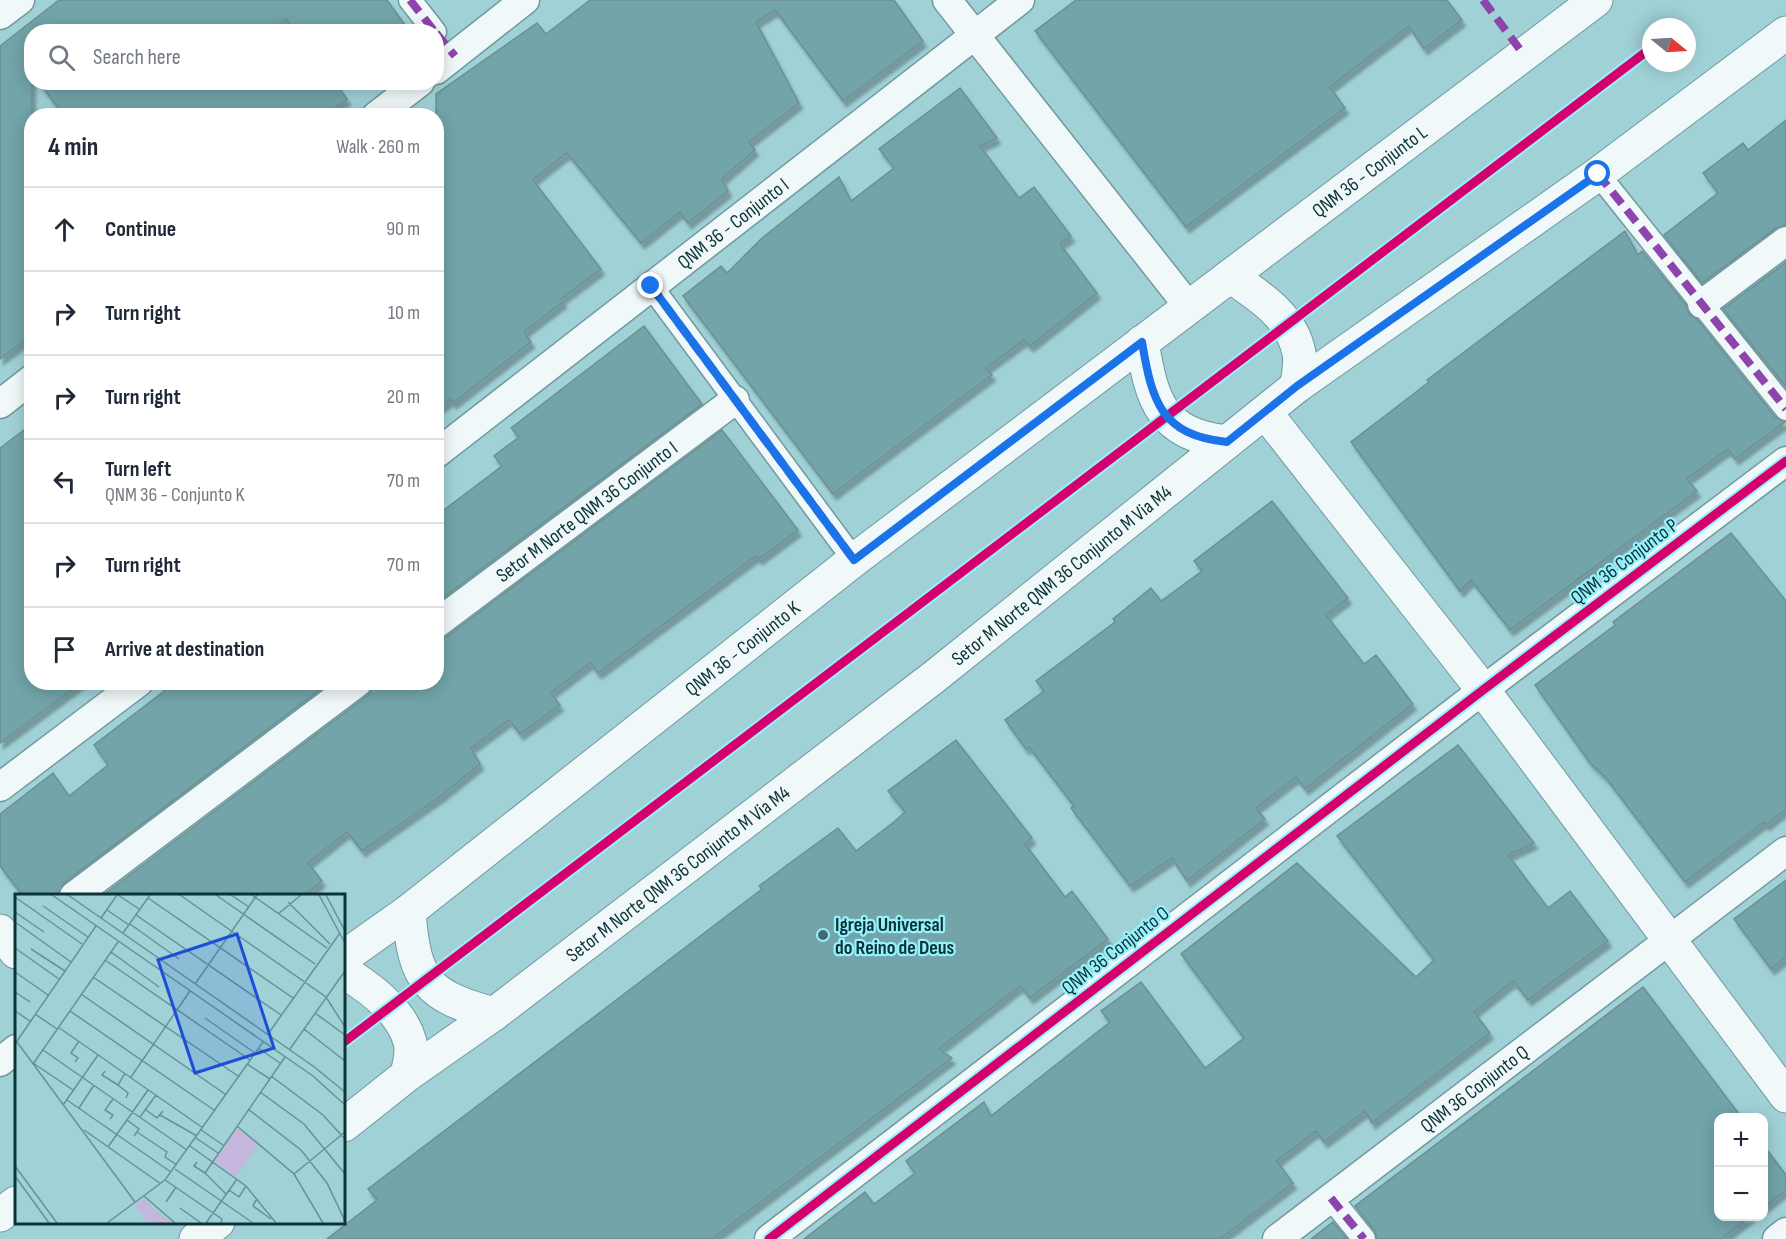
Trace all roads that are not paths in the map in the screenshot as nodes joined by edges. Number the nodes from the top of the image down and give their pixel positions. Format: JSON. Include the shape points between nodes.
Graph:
{"nodes":[{"id":1,"x":20,"y":0,"type":"edge"},
{"id":2,"x":410,"y":0,"type":"edge"},
{"id":3,"x":525,"y":0,"type":"edge"},
{"id":4,"x":947,"y":0,"type":"edge"},
{"id":5,"x":1020,"y":0,"type":"edge"},
{"id":6,"x":1596,"y":0,"type":"edge"},
{"id":7,"x":0,"y":15,"type":"edge"},
{"id":8,"x":430,"y":24,"type":"edge"},
{"id":9,"x":1786,"y":33,"type":"edge"},
{"id":10,"x":973,"y":34,"type":"junction"},
{"id":11,"x":446,"y":63,"type":"edge"},
{"id":12,"x":410,"y":90,"type":"edge"},
{"id":13,"x":386,"y":108,"type":"edge"},
{"id":14,"x":1598,"y":174,"type":"junction"},
{"id":15,"x":1786,"y":241,"type":"edge"},
{"id":16,"x":1230,"y":276,"type":"junction"},
{"id":17,"x":651,"y":286,"type":"junction"},
{"id":18,"x":1702,"y":304,"type":"junction"},
{"id":19,"x":1189,"y":307,"type":"junction"},
{"id":20,"x":1142,"y":342,"type":"junction"},
{"id":21,"x":24,"y":385,"type":"edge"},
{"id":22,"x":1297,"y":386,"type":"junction"},
{"id":23,"x":735,"y":400,"type":"junction"},
{"id":24,"x":0,"y":404,"type":"edge"},
{"id":25,"x":1786,"y":409,"type":"edge"},
{"id":26,"x":1265,"y":412,"type":"junction"},
{"id":27,"x":1227,"y":442,"type":"junction"},
{"id":28,"x":444,"y":448,"type":"edge"},
{"id":29,"x":1786,"y":461,"type":"edge"},
{"id":30,"x":854,"y":560,"type":"junction"},
{"id":31,"x":444,"y":618,"type":"edge"},
{"id":32,"x":128,"y":690,"type":"edge"},
{"id":33,"x":347,"y":690,"type":"edge"},
{"id":34,"x":1483,"y":690,"type":"junction"},
{"id":35,"x":0,"y":787,"type":"edge"},
{"id":36,"x":1786,"y":851,"type":"edge"},
{"id":37,"x":77,"y":894,"type":"edge"},
{"id":38,"x":409,"y":911,"type":"junction"},
{"id":39,"x":1671,"y":939,"type":"junction"},
{"id":40,"x":345,"y":956,"type":"edge"},
{"id":41,"x":345,"y":973,"type":"edge"},
{"id":42,"x":494,"y":1014,"type":"junction"},
{"id":43,"x":15,"y":1050,"type":"edge"},
{"id":44,"x":0,"y":1062,"type":"edge"},
{"id":45,"x":407,"y":1075,"type":"junction"},
{"id":46,"x":1786,"y":1096,"type":"edge"},
{"id":47,"x":345,"y":1124,"type":"edge"},
{"id":48,"x":1331,"y":1198,"type":"junction"},
{"id":49,"x":15,"y":1204,"type":"edge"},
{"id":50,"x":0,"y":1215,"type":"edge"},
{"id":51,"x":1786,"y":1232,"type":"edge"},
{"id":52,"x":769,"y":1239,"type":"edge"},
{"id":53,"x":1277,"y":1239,"type":"edge"},
{"id":54,"x":1364,"y":1239,"type":"edge"},
{"id":55,"x":1777,"y":1239,"type":"edge"}],
"edges":[{"from":1,"to":7,"type":"street"},
{"from":2,"to":8,"type":"street"},
{"from":3,"to":11,"type":"street"},
{"from":4,"to":10,"type":"street"},
{"from":5,"to":10,"type":"street","name":"QNM 36 - Conjunto I"},
{"from":6,"to":16,"type":"main road","name":"QNM 36 - Conjunto L"},
{"from":9,"to":14,"type":"main road","name":"Setor M Norte QNM 36 Conjunto M Via M4"},
{"from":10,"to":17,"type":"street","name":"QNM 36 - Conjunto I"},
{"from":10,"to":19,"type":"street"},
{"from":12,"to":13,"type":"street"},
{"from":14,"to":18,"type":"street"},
{"from":14,"to":22,"type":"main road","name":"Setor M Norte QNM 36 Conjunto M Via M4"},
{"from":15,"to":18,"type":"street"},
{"from":16,"to":19,"type":"main road","name":"QNM 36 - Conjunto L"},
{"from":16,"to":22,"type":"main road","via":[[1267,302],[1289,324],[1300,354]]},
{"from":17,"to":23,"type":"street"},
{"from":17,"to":28,"type":"street","name":"QNM 36 - Conjunto I"},
{"from":18,"to":25,"type":"street"},
{"from":19,"to":20,"type":"main road","name":"QNM 36 - Conjunto L"},
{"from":20,"to":27,"type":"main road","via":[[1149,384],[1167,416],[1201,439]]},
{"from":20,"to":30,"type":"main road","name":"QNM 36 - Conjunto K"},
{"from":21,"to":24,"type":"street"},
{"from":22,"to":26,"type":"main road","name":"Setor M Norte QNM 36 Conjunto M Via M4"},
{"from":23,"to":30,"type":"street"},
{"from":23,"to":31,"type":"street","name":"Setor M Norte QNM 36 Conjunto I"},
{"from":26,"to":27,"type":"main road","name":"Setor M Norte QNM 36 Conjunto M Via M4"},
{"from":26,"to":34,"type":"main road"},
{"from":27,"to":42,"type":"main road","name":"Setor M Norte QNM 36 Conjunto M Via M4","via":[[934,677]]},
{"from":29,"to":34,"type":"street","name":"QNM 36 Conjunto P"},
{"from":30,"to":38,"type":"main road","name":"QNM 36 - Conjunto K"},
{"from":32,"to":35,"type":"street"},
{"from":33,"to":37,"type":"street"},
{"from":34,"to":39,"type":"main road"},
{"from":34,"to":52,"type":"street","name":"QNM 36 Conjunto O"},
{"from":36,"to":39,"type":"street","name":"QNM 36 Conjunto Q"},
{"from":38,"to":40,"type":"main road","name":"QNM 36 - Conjunto K"},
{"from":38,"to":42,"type":"main road","via":[[412,945],[425,982],[444,996]]},
{"from":39,"to":46,"type":"main road"},
{"from":39,"to":48,"type":"street","name":"QNM 36 Conjunto Q"},
{"from":41,"to":45,"type":"main road","via":[[372,991],[400,1021],[410,1041]]},
{"from":42,"to":45,"type":"main road","name":"Setor M Norte QNM 36 Conjunto M Via M4"},
{"from":43,"to":44,"type":"street"},
{"from":45,"to":47,"type":"main road","name":"Setor M Norte QNM 36 Conjunto M Via M4"},
{"from":48,"to":53,"type":"street","name":"QNM 36 Conjunto Q"},
{"from":48,"to":54,"type":"street"},
{"from":49,"to":50,"type":"main road"},
{"from":51,"to":55,"type":"street"}]}
